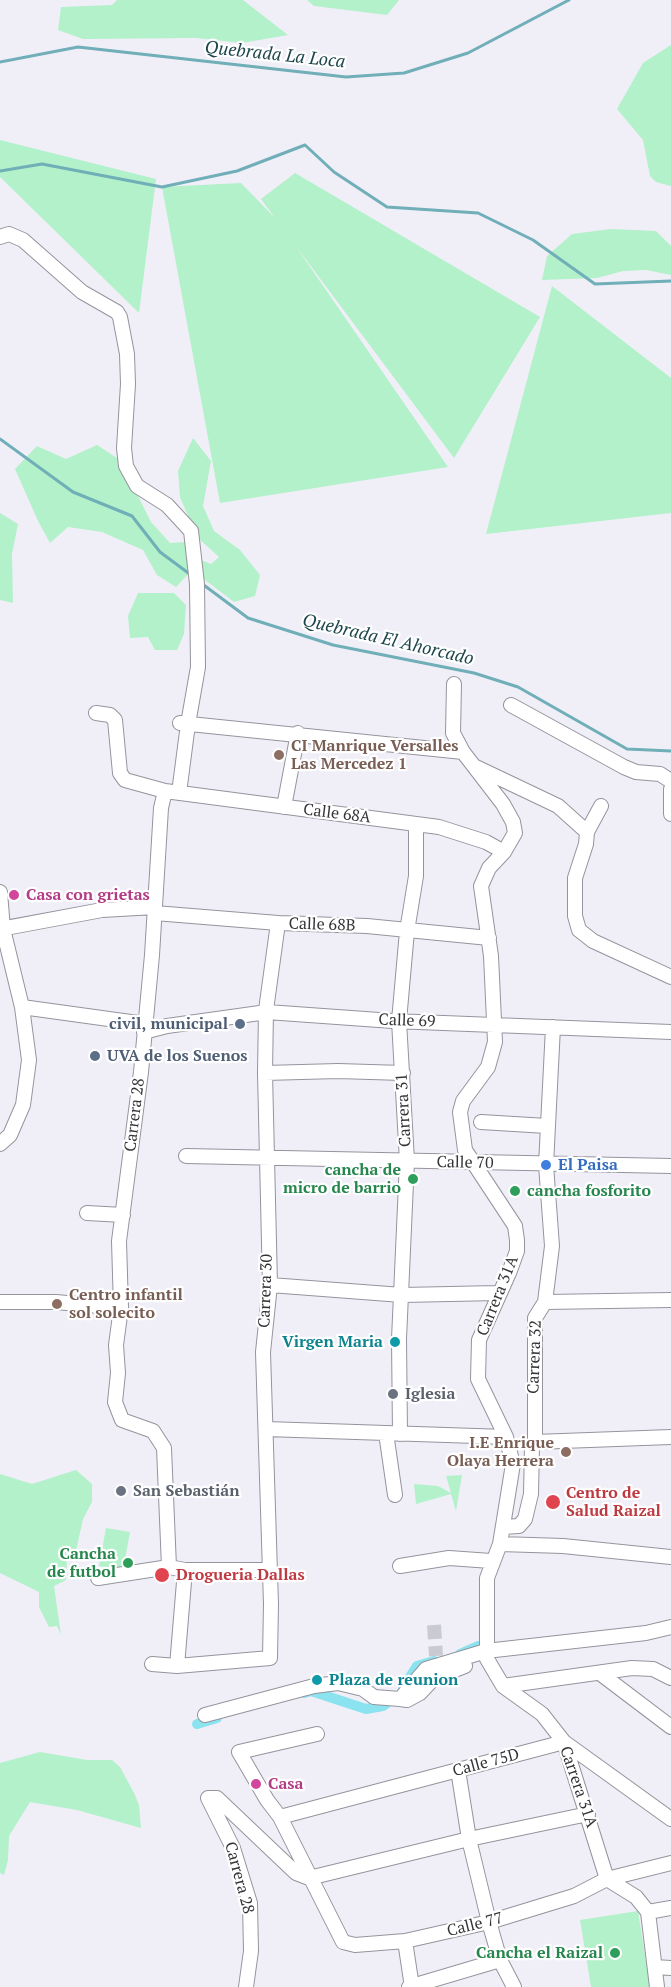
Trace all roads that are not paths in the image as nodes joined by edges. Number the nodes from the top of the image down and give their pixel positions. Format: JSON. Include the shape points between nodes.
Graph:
{"nodes":[{"id":1,"x":0,"y":237,"type":"edge"},
{"id":2,"x":454,"y":684,"type":"dead end"},
{"id":3,"x":511,"y":705,"type":"dead end"},
{"id":4,"x":96,"y":713,"type":"dead end"},
{"id":5,"x":184,"y":723,"type":"junction"},
{"id":6,"x":298,"y":733,"type":"junction"},
{"id":7,"x":463,"y":752,"type":"junction"},
{"id":8,"x":474,"y":766,"type":"junction"},
{"id":9,"x":671,"y":781,"type":"edge"},
{"id":10,"x":671,"y":789,"type":"edge"},
{"id":11,"x":165,"y":791,"type":"junction"},
{"id":12,"x":179,"y":793,"type":"junction"},
{"id":13,"x":601,"y":806,"type":"dead end"},
{"id":14,"x":284,"y":807,"type":"junction"},
{"id":15,"x":671,"y":813,"type":"edge"},
{"id":16,"x":416,"y":824,"type":"junction"},
{"id":17,"x":587,"y":832,"type":"junction"},
{"id":18,"x":504,"y":852,"type":"junction"},
{"id":19,"x":0,"y":892,"type":"edge"},
{"id":20,"x":155,"y":910,"type":"junction"},
{"id":21,"x":278,"y":923,"type":"junction"},
{"id":22,"x":1,"y":929,"type":"edge"},
{"id":23,"x":407,"y":931,"type":"junction"},
{"id":24,"x":489,"y":938,"type":"junction"},
{"id":25,"x":671,"y":977,"type":"edge"},
{"id":26,"x":22,"y":1007,"type":"junction"},
{"id":27,"x":266,"y":1012,"type":"junction"},
{"id":28,"x":399,"y":1021,"type":"junction"},
{"id":29,"x":492,"y":1025,"type":"junction"},
{"id":30,"x":145,"y":1028,"type":"junction"},
{"id":31,"x":553,"y":1028,"type":"junction"},
{"id":32,"x":671,"y":1032,"type":"edge"},
{"id":33,"x":265,"y":1073,"type":"junction"},
{"id":34,"x":403,"y":1073,"type":"junction"},
{"id":35,"x":481,"y":1122,"type":"dead end"},
{"id":36,"x":547,"y":1126,"type":"junction"},
{"id":37,"x":0,"y":1144,"type":"edge"},
{"id":38,"x":186,"y":1156,"type":"dead end"},
{"id":39,"x":265,"y":1157,"type":"junction"},
{"id":40,"x":407,"y":1161,"type":"junction"},
{"id":41,"x":471,"y":1162,"type":"junction"},
{"id":42,"x":546,"y":1165,"type":"junction"},
{"id":43,"x":671,"y":1166,"type":"edge"},
{"id":44,"x":87,"y":1213,"type":"dead end"},
{"id":45,"x":123,"y":1215,"type":"junction"},
{"id":46,"x":270,"y":1285,"type":"junction"},
{"id":47,"x":498,"y":1293,"type":"junction"},
{"id":48,"x":402,"y":1295,"type":"junction"},
{"id":49,"x":671,"y":1300,"type":"edge"},
{"id":50,"x":0,"y":1302,"type":"edge"},
{"id":51,"x":545,"y":1302,"type":"junction"},
{"id":52,"x":121,"y":1308,"type":"junction"},
{"id":53,"x":266,"y":1429,"type":"junction"},
{"id":54,"x":393,"y":1433,"type":"junction"},
{"id":55,"x":506,"y":1437,"type":"junction"},
{"id":56,"x":671,"y":1437,"type":"edge"},
{"id":57,"x":535,"y":1442,"type":"junction"},
{"id":58,"x":395,"y":1496,"type":"dead end"},
{"id":59,"x":503,"y":1527,"type":"junction"},
{"id":60,"x":500,"y":1544,"type":"junction"},
{"id":61,"x":671,"y":1557,"type":"edge"},
{"id":62,"x":491,"y":1561,"type":"junction"},
{"id":63,"x":400,"y":1566,"type":"dead end"},
{"id":64,"x":169,"y":1567,"type":"junction"},
{"id":65,"x":185,"y":1570,"type":"junction"},
{"id":66,"x":268,"y":1570,"type":"junction"},
{"id":67,"x":98,"y":1578,"type":"dead end"},
{"id":68,"x":671,"y":1627,"type":"edge"},
{"id":69,"x":486,"y":1655,"type":"junction"},
{"id":70,"x":152,"y":1664,"type":"dead end"},
{"id":71,"x":177,"y":1666,"type":"junction"},
{"id":72,"x":601,"y":1674,"type":"junction"},
{"id":73,"x":671,"y":1678,"type":"edge"},
{"id":74,"x":503,"y":1686,"type":"junction"},
{"id":75,"x":205,"y":1715,"type":"dead end"},
{"id":76,"x":671,"y":1727,"type":"edge"},
{"id":77,"x":317,"y":1734,"type":"dead end"},
{"id":78,"x":564,"y":1742,"type":"junction"},
{"id":79,"x":458,"y":1770,"type":"junction"},
{"id":80,"x":588,"y":1814,"type":"junction"},
{"id":81,"x":280,"y":1817,"type":"junction"},
{"id":82,"x":671,"y":1819,"type":"edge"},
{"id":83,"x":470,"y":1839,"type":"junction"},
{"id":84,"x":671,"y":1863,"type":"edge"},
{"id":85,"x":309,"y":1878,"type":"junction"},
{"id":86,"x":607,"y":1879,"type":"junction"},
{"id":87,"x":671,"y":1908,"type":"edge"},
{"id":88,"x":648,"y":1912,"type":"junction"},
{"id":89,"x":489,"y":1922,"type":"junction"},
{"id":90,"x":405,"y":1941,"type":"junction"},
{"id":91,"x":500,"y":1960,"type":"junction"},
{"id":92,"x":655,"y":1967,"type":"junction"},
{"id":93,"x":671,"y":1968,"type":"edge"},
{"id":94,"x":246,"y":1987,"type":"edge"},
{"id":95,"x":411,"y":1987,"type":"edge"},
{"id":96,"x":514,"y":1987,"type":"edge"},
{"id":97,"x":657,"y":1987,"type":"edge"}],
"edges":[{"from":1,"to":5,"type":"street","via":[[9,234],[23,240],[82,292],[120,317],[127,354],[126,466],[136,486],[167,505],[191,531],[197,584],[198,667]]},
{"from":2,"to":7,"type":"street","name":"Carrera 31A","via":[[453,733]]},
{"from":3,"to":9,"type":"street","via":[[624,767],[660,774]]},
{"from":4,"to":11,"type":"street","name":"Calle 68A","via":[[115,720],[120,773],[125,780]]},
{"from":5,"to":6,"type":"street"},
{"from":5,"to":12,"type":"street"},
{"from":6,"to":7,"type":"street"},
{"from":6,"to":14,"type":"street"},
{"from":7,"to":8,"type":"street","name":"Carrera 31A"},
{"from":8,"to":17,"type":"street","via":[[558,806]]},
{"from":8,"to":18,"type":"street","name":"Carrera 31A","via":[[513,822],[514,833]]},
{"from":10,"to":15,"type":"street"},
{"from":11,"to":12,"type":"street","name":"Calle 68A"},
{"from":11,"to":20,"type":"street","name":"Carrera 28"},
{"from":12,"to":14,"type":"street","name":"Calle 68A"},
{"from":13,"to":17,"type":"street"},
{"from":14,"to":16,"type":"street","name":"Calle 68A"},
{"from":16,"to":18,"type":"street","name":"Calle 68A","via":[[461,832]]},
{"from":16,"to":23,"type":"street","name":"Carrera 31","via":[[416,876]]},
{"from":17,"to":25,"type":"street","via":[[575,878],[579,930],[593,941]]},
{"from":18,"to":24,"type":"street","name":"Carrera 31A","via":[[489,868],[482,886]]},
{"from":19,"to":22,"type":"street"},
{"from":20,"to":21,"type":"street","name":"Calle 68B"},
{"from":20,"to":22,"type":"street","name":"Calle 68B","via":[[76,914]]},
{"from":20,"to":30,"type":"street","name":"Carrera 28"},
{"from":21,"to":23,"type":"street","name":"Calle 68B"},
{"from":21,"to":27,"type":"street","name":"Carrera 30"},
{"from":22,"to":26,"type":"street"},
{"from":23,"to":24,"type":"street","name":"Calle 68B"},
{"from":23,"to":28,"type":"street","name":"Carrera 31"},
{"from":24,"to":29,"type":"street","name":"Carrera 31A"},
{"from":26,"to":30,"type":"street","name":"Calle 69"},
{"from":26,"to":37,"type":"street","via":[[28,1085],[24,1105],[10,1135]]},
{"from":27,"to":28,"type":"street","name":"Calle 69"},
{"from":27,"to":30,"type":"street","name":"Calle 69"},
{"from":27,"to":33,"type":"street","name":"Carrera 30"},
{"from":28,"to":29,"type":"street","name":"Calle 69"},
{"from":28,"to":34,"type":"street","name":"Carrera 31"},
{"from":29,"to":31,"type":"street","name":"Calle 69"},
{"from":29,"to":41,"type":"street","name":"Carrera 31A","via":[[493,1055],[460,1112],[465,1150]]},
{"from":30,"to":45,"type":"street","name":"Carrera 28"},
{"from":31,"to":32,"type":"street","name":"Calle 69"},
{"from":31,"to":36,"type":"street","name":"Carrera 32"},
{"from":33,"to":34,"type":"street"},
{"from":33,"to":39,"type":"street","name":"Carrera 30"},
{"from":34,"to":40,"type":"street","name":"Carrera 31"},
{"from":35,"to":36,"type":"street"},
{"from":36,"to":42,"type":"street","name":"Carrera 32"},
{"from":38,"to":39,"type":"street","name":"Calle 70"},
{"from":39,"to":40,"type":"street","name":"Calle 70"},
{"from":39,"to":46,"type":"street","name":"Carrera 30"},
{"from":40,"to":41,"type":"street","name":"Calle 70"},
{"from":40,"to":48,"type":"street","name":"Carrera 31"},
{"from":41,"to":42,"type":"street","name":"Calle 70"},
{"from":41,"to":47,"type":"street","name":"Carrera 31A","via":[[517,1232],[517,1251]]},
{"from":42,"to":43,"type":"street","name":"Calle 70"},
{"from":42,"to":51,"type":"street","name":"Carrera 32","via":[[552,1246]]},
{"from":44,"to":45,"type":"street"},
{"from":45,"to":52,"type":"street","name":"Carrera 28","via":[[119,1241]]},
{"from":46,"to":48,"type":"street"},
{"from":46,"to":53,"type":"street","name":"Carrera 30","via":[[263,1352]]},
{"from":47,"to":48,"type":"street"},
{"from":47,"to":55,"type":"street","name":"Carrera 31A","via":[[479,1340],[477,1374]]},
{"from":48,"to":54,"type":"street","name":"Carrera 31"},
{"from":49,"to":51,"type":"street"},
{"from":50,"to":52,"type":"street"},
{"from":51,"to":57,"type":"street","name":"Carrera 32","via":[[535,1318]]},
{"from":52,"to":64,"type":"street","name":"Carrera 28","via":[[115,1402],[122,1420],[153,1431],[164,1448]]},
{"from":53,"to":54,"type":"street"},
{"from":53,"to":66,"type":"street","name":"Carrera 30"},
{"from":54,"to":55,"type":"street"},
{"from":54,"to":58,"type":"street","name":"Carrera 31"},
{"from":55,"to":59,"type":"street","name":"Carrera 31A","via":[[513,1464]]},
{"from":56,"to":57,"type":"street"},
{"from":57,"to":59,"type":"street","name":"Carrera 32","via":[[529,1509],[519,1526]]},
{"from":59,"to":60,"type":"street","name":"Carrera 31A"},
{"from":60,"to":61,"type":"street"},
{"from":60,"to":62,"type":"street","name":"Carrera 31A"},
{"from":62,"to":63,"type":"street","via":[[449,1558]]},
{"from":62,"to":69,"type":"street","name":"Carrera 31A","via":[[487,1578]]},
{"from":64,"to":65,"type":"street"},
{"from":64,"to":67,"type":"street"},
{"from":65,"to":66,"type":"street"},
{"from":65,"to":71,"type":"street"},
{"from":66,"to":71,"type":"street","name":"Carrera 30","via":[[272,1604],[270,1658]]},
{"from":68,"to":69,"type":"street"},
{"from":69,"to":74,"type":"street","name":"Carrera 31A"},
{"from":69,"to":75,"type":"street","via":[[426,1669],[400,1699],[374,1697],[363,1689],[338,1683]]},
{"from":70,"to":71,"type":"street"},
{"from":72,"to":73,"type":"street","via":[[632,1668],[653,1669]]},
{"from":72,"to":74,"type":"street"},
{"from":72,"to":76,"type":"street"},
{"from":74,"to":78,"type":"street","name":"Carrera 31A","via":[[542,1714]]},
{"from":77,"to":81,"type":"street","via":[[239,1752]]},
{"from":78,"to":79,"type":"street","name":"Calle 75D"},
{"from":78,"to":80,"type":"street","name":"Carrera 31A"},
{"from":78,"to":82,"type":"street"},
{"from":79,"to":81,"type":"street","name":"Calle 75D"},
{"from":79,"to":83,"type":"street"},
{"from":80,"to":83,"type":"street"},
{"from":80,"to":86,"type":"street","name":"Carrera 31A"},
{"from":81,"to":85,"type":"street"},
{"from":83,"to":85,"type":"street"},
{"from":83,"to":89,"type":"street"},
{"from":84,"to":86,"type":"street","name":"Calle 77"},
{"from":85,"to":90,"type":"street","name":"Calle 77","via":[[343,1942],[355,1945]]},
{"from":85,"to":94,"type":"street","name":"Carrera 28","via":[[296,1873],[223,1802],[208,1798],[233,1848],[250,1903],[251,1951]]},
{"from":86,"to":88,"type":"street","via":[[636,1897]]},
{"from":86,"to":89,"type":"street","name":"Calle 77","via":[[574,1896]]},
{"from":87,"to":88,"type":"street"},
{"from":88,"to":92,"type":"street"},
{"from":89,"to":90,"type":"street","name":"Calle 77"},
{"from":89,"to":91,"type":"street"},
{"from":90,"to":95,"type":"street"},
{"from":91,"to":95,"type":"street"},
{"from":91,"to":96,"type":"street"},
{"from":92,"to":93,"type":"street"},
{"from":92,"to":97,"type":"street"}]}
